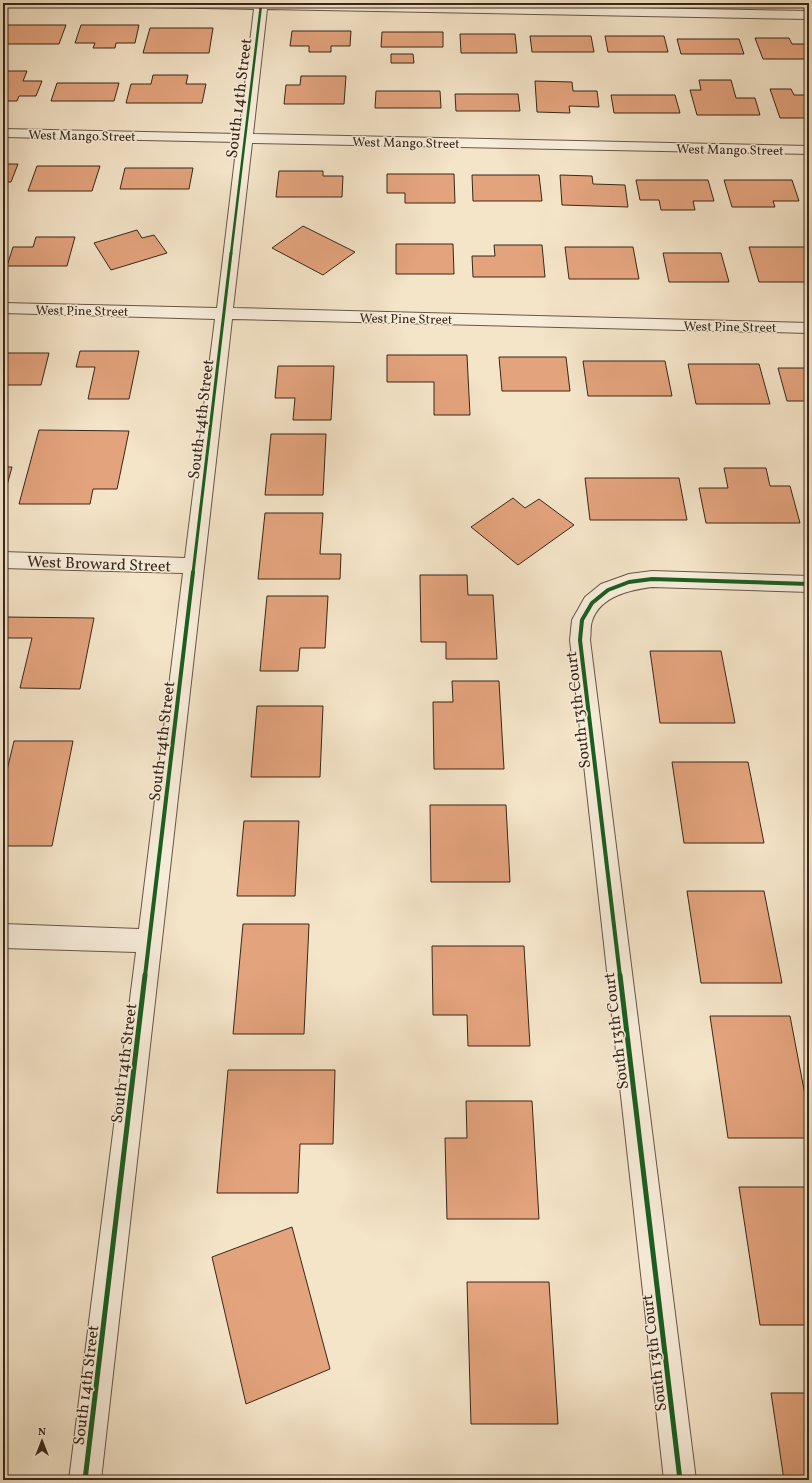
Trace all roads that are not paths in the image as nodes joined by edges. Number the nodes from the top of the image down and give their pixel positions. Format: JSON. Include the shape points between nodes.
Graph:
{"nodes":[{"id":1,"x":151,"y":3,"type":"edge"},
{"id":2,"x":261,"y":5,"type":"junction"},
{"id":3,"x":756,"y":9,"type":"edge"},
{"id":4,"x":809,"y":15,"type":"edge"},
{"id":5,"x":3,"y":133,"type":"edge"},
{"id":6,"x":246,"y":138,"type":"junction"},
{"id":7,"x":809,"y":150,"type":"edge"},
{"id":8,"x":3,"y":308,"type":"edge"},
{"id":9,"x":224,"y":314,"type":"junction"},
{"id":10,"x":809,"y":328,"type":"edge"},
{"id":11,"x":3,"y":560,"type":"edge"},
{"id":12,"x":194,"y":566,"type":"junction"},
{"id":13,"x":809,"y":584,"type":"edge"},
{"id":14,"x":3,"y":936,"type":"edge"},
{"id":15,"x":149,"y":941,"type":"junction"},
{"id":16,"x":85,"y":1480,"type":"edge"},
{"id":17,"x":680,"y":1480,"type":"edge"}],
"edges":[{"from":1,"to":2,"type":"street"},
{"from":2,"to":3,"type":"street"},
{"from":2,"to":6,"type":"street","name":"South 14th Street"},
{"from":3,"to":4,"type":"street"},
{"from":5,"to":6,"type":"street","name":"West Mango Street"},
{"from":6,"to":7,"type":"street","name":"West Mango Street"},
{"from":6,"to":9,"type":"street","name":"South 14th Street"},
{"from":8,"to":9,"type":"street","name":"West Pine Street"},
{"from":9,"to":10,"type":"street","name":"West Pine Street"},
{"from":9,"to":12,"type":"street","name":"South 14th Street"},
{"from":11,"to":12,"type":"street","name":"West Broward Street"},
{"from":12,"to":15,"type":"street","name":"South 14th Street"},
{"from":13,"to":17,"type":"street","name":"South 13th Court","via":[[652,580],[629,582],[608,590],[592,603],[582,620],[580,640]]},
{"from":14,"to":15,"type":"street"},
{"from":15,"to":16,"type":"street","name":"South 14th Street"}]}
